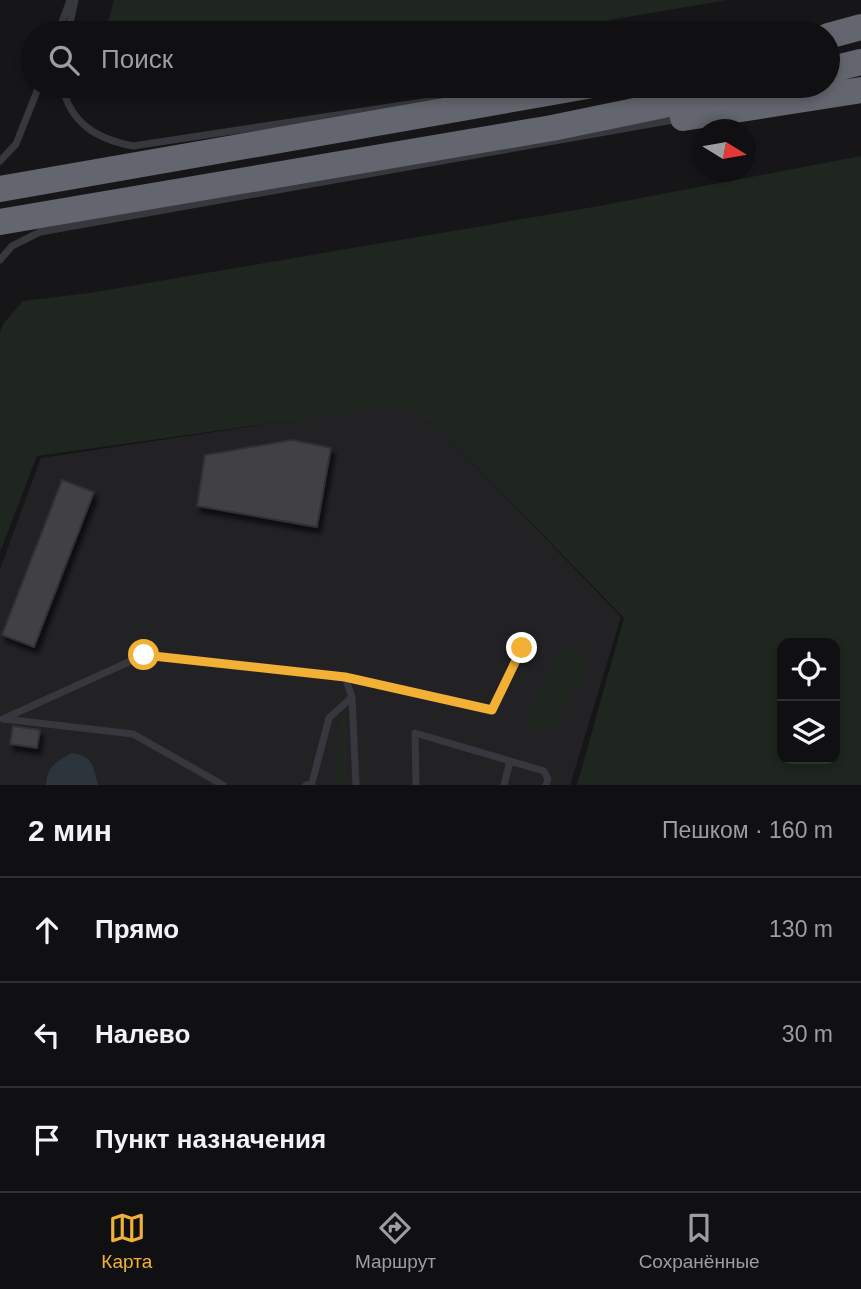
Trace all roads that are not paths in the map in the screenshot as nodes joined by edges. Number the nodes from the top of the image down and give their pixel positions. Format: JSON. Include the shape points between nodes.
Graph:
{"nodes":[{"id":1,"x":73,"y":0,"type":"edge"},
{"id":2,"x":63,"y":21,"type":"edge"},
{"id":3,"x":70,"y":21,"type":"edge"},
{"id":4,"x":861,"y":27,"type":"edge"},
{"id":5,"x":840,"y":33,"type":"edge"},
{"id":6,"x":861,"y":62,"type":"edge"},
{"id":7,"x":840,"y":67,"type":"edge"},
{"id":8,"x":861,"y":90,"type":"edge"},
{"id":9,"x":840,"y":93,"type":"edge"},
{"id":10,"x":34,"y":98,"type":"edge"},
{"id":11,"x":66,"y":98,"type":"edge"},
{"id":12,"x":455,"y":98,"type":"edge"},
{"id":13,"x":518,"y":98,"type":"edge"},
{"id":14,"x":698,"y":98,"type":"edge"},
{"id":15,"x":811,"y":98,"type":"edge"},
{"id":16,"x":679,"y":119,"type":"junction"},
{"id":17,"x":552,"y":128,"type":"junction"},
{"id":18,"x":435,"y":147,"type":"junction"},
{"id":19,"x":0,"y":161,"type":"edge"},
{"id":20,"x":336,"y":180,"type":"junction"},
{"id":21,"x":0,"y":189,"type":"edge"},
{"id":22,"x":0,"y":222,"type":"edge"},
{"id":23,"x":0,"y":260,"type":"edge"},
{"id":24,"x":522,"y":648,"type":"dead end"},
{"id":25,"x":345,"y":677,"type":"junction"},
{"id":26,"x":352,"y":697,"type":"junction"},
{"id":27,"x":2,"y":719,"type":"edge"},
{"id":28,"x":510,"y":761,"type":"junction"},
{"id":29,"x":223,"y":785,"type":"edge"},
{"id":30,"x":306,"y":785,"type":"edge"},
{"id":31,"x":356,"y":785,"type":"edge"},
{"id":32,"x":416,"y":785,"type":"edge"},
{"id":33,"x":505,"y":785,"type":"edge"},
{"id":34,"x":546,"y":785,"type":"edge"}],
"edges":[{"from":1,"to":2,"type":"lane"},
{"from":1,"to":3,"type":"lane"},
{"from":4,"to":5,"type":"highway"},
{"from":6,"to":7,"type":"highway"},
{"from":8,"to":9,"type":"highway"},
{"from":10,"to":19,"type":"lane","via":[[16,144]]},
{"from":11,"to":12,"type":"lane","via":[[88,130],[133,146]]},
{"from":13,"to":21,"type":"highway"},
{"from":14,"to":17,"type":"highway"},
{"from":15,"to":16,"type":"highway"},
{"from":16,"to":17,"type":"highway"},
{"from":16,"to":20,"type":"lane"},
{"from":17,"to":18,"type":"highway"},
{"from":18,"to":20,"type":"lane"},
{"from":18,"to":22,"type":"highway"},
{"from":20,"to":23,"type":"lane","via":[[40,232],[12,246]]},
{"from":24,"to":25,"type":"lane","via":[[492,710]]},
{"from":25,"to":26,"type":"lane"},
{"from":25,"to":27,"type":"lane","via":[[144,655]]},
{"from":26,"to":30,"type":"lane","via":[[329,718],[312,783]]},
{"from":26,"to":31,"type":"lane"},
{"from":27,"to":29,"type":"lane","via":[[133,734]]},
{"from":28,"to":32,"type":"lane","via":[[415,733]]},
{"from":28,"to":33,"type":"lane"},
{"from":28,"to":34,"type":"lane","via":[[544,771]]}]}
